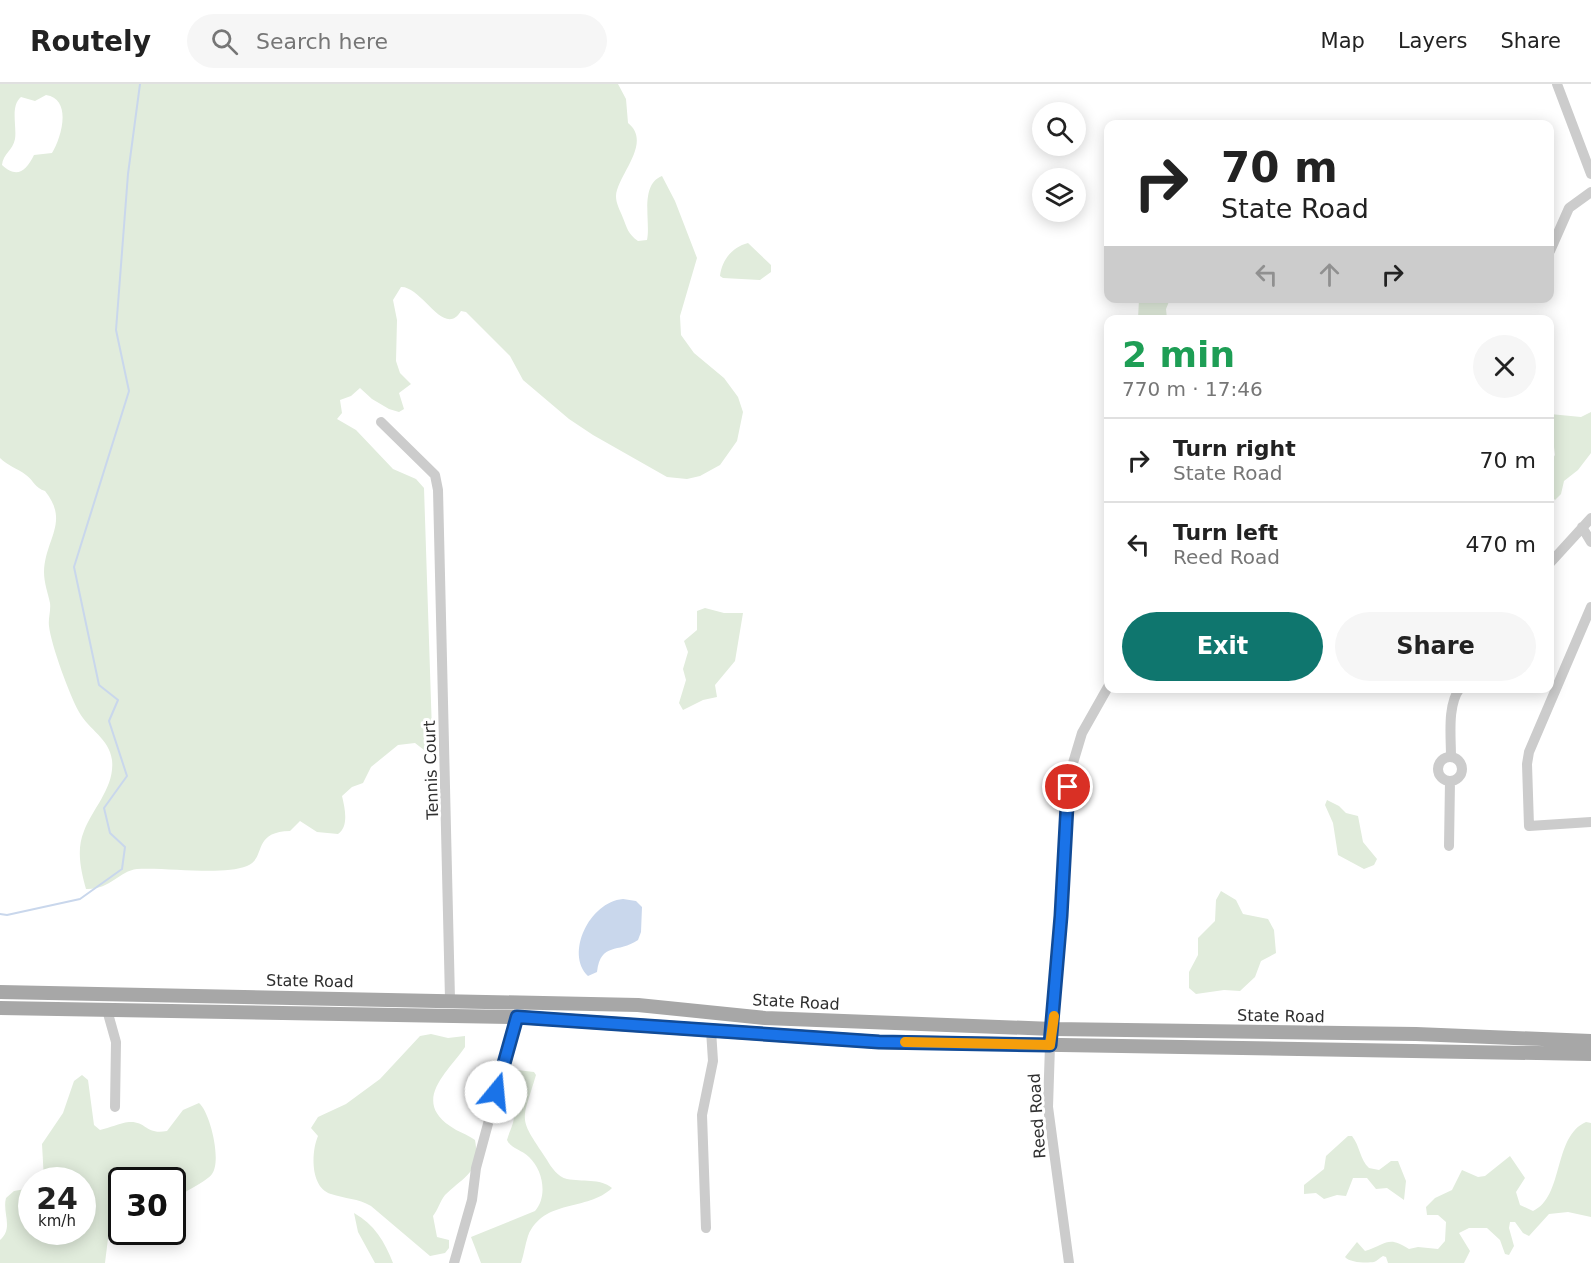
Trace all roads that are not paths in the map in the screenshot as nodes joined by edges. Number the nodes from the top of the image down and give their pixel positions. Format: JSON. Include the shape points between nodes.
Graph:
{"nodes":[{"id":1,"x":1557,"y":84,"type":"edge"},
{"id":2,"x":1591,"y":174,"type":"edge"},
{"id":3,"x":1591,"y":192,"type":"edge"},
{"id":4,"x":1554,"y":242,"type":"edge"},
{"id":5,"x":381,"y":422,"type":"dead end"},
{"id":6,"x":1591,"y":518,"type":"edge"},
{"id":7,"x":1582,"y":527,"type":"junction"},
{"id":8,"x":1591,"y":542,"type":"edge"},
{"id":9,"x":1554,"y":558,"type":"edge"},
{"id":10,"x":1591,"y":607,"type":"edge"},
{"id":11,"x":1554,"y":684,"type":"edge"},
{"id":12,"x":1105,"y":693,"type":"edge"},
{"id":13,"x":1457,"y":693,"type":"edge"},
{"id":14,"x":1550,"y":693,"type":"edge"},
{"id":15,"x":1451,"y":757,"type":"junction"},
{"id":16,"x":1450,"y":781,"type":"junction"},
{"id":17,"x":1591,"y":822,"type":"edge"},
{"id":18,"x":1449,"y":846,"type":"dead end"},
{"id":19,"x":0,"y":992,"type":"edge"},
{"id":20,"x":250,"y":996,"type":"junction"},
{"id":21,"x":416,"y":999,"type":"junction"},
{"id":22,"x":450,"y":999,"type":"junction"},
{"id":23,"x":0,"y":1008,"type":"edge"},
{"id":24,"x":107,"y":1010,"type":"junction"},
{"id":25,"x":249,"y":1012,"type":"junction"},
{"id":26,"x":416,"y":1016,"type":"junction"},
{"id":27,"x":517,"y":1017,"type":"junction"},
{"id":28,"x":765,"y":1018,"type":"junction"},
{"id":29,"x":1053,"y":1029,"type":"junction"},
{"id":30,"x":711,"y":1030,"type":"junction"},
{"id":31,"x":762,"y":1034,"type":"junction"},
{"id":32,"x":1591,"y":1041,"type":"edge"},
{"id":33,"x":1050,"y":1045,"type":"junction"},
{"id":34,"x":1591,"y":1054,"type":"edge"},
{"id":35,"x":115,"y":1107,"type":"dead end"},
{"id":36,"x":706,"y":1228,"type":"dead end"},
{"id":37,"x":454,"y":1263,"type":"edge"},
{"id":38,"x":1069,"y":1263,"type":"edge"}],
"edges":[{"from":1,"to":2,"type":"street"},
{"from":3,"to":4,"type":"street","via":[[1569,208]]},
{"from":5,"to":22,"type":"street","name":"Tennis Court","via":[[435,475],[441,540]]},
{"from":6,"to":7,"type":"street"},
{"from":7,"to":8,"type":"street"},
{"from":7,"to":9,"type":"street"},
{"from":10,"to":11,"type":"street"},
{"from":12,"to":29,"type":"street","name":"Reed Road","via":[[1082,734],[1070,773]]},
{"from":13,"to":15,"type":"street","via":[[1452,709]]},
{"from":14,"to":17,"type":"street","via":[[1527,764],[1529,826]]},
{"from":15,"to":16,"type":"street","via":[[1458,759],[1462,769],[1460,776]]},
{"from":15,"to":16,"type":"street","via":[[1441,761],[1438,768],[1440,775]]},
{"from":16,"to":18,"type":"street"},
{"from":19,"to":20,"type":"main road","name":"State Road"},
{"from":20,"to":21,"type":"main road","name":"State Road"},
{"from":20,"to":25,"type":"street"},
{"from":21,"to":22,"type":"main road","name":"State Road"},
{"from":21,"to":26,"type":"street"},
{"from":22,"to":28,"type":"main road","name":"State Road","via":[[638,1005]]},
{"from":23,"to":24,"type":"main road","name":"State Road"},
{"from":24,"to":25,"type":"main road","name":"State Road"},
{"from":24,"to":35,"type":"street","via":[[116,1042]]},
{"from":25,"to":26,"type":"main road","name":"State Road"},
{"from":26,"to":27,"type":"main road","name":"State Road"},
{"from":27,"to":30,"type":"main road","name":"State Road"},
{"from":27,"to":37,"type":"street"},
{"from":28,"to":29,"type":"main road","name":"State Road"},
{"from":28,"to":31,"type":"street"},
{"from":29,"to":32,"type":"main road","name":"State Road","via":[[1416,1034]]},
{"from":29,"to":33,"type":"street","name":"Reed Road"},
{"from":30,"to":31,"type":"main road","name":"State Road"},
{"from":30,"to":36,"type":"street","via":[[713,1061],[702,1115]]},
{"from":31,"to":33,"type":"main road","name":"State Road","via":[[879,1042]]},
{"from":33,"to":34,"type":"main road","name":"State Road"},
{"from":33,"to":38,"type":"street","name":"Reed Road","via":[[1049,1115]]}]}
